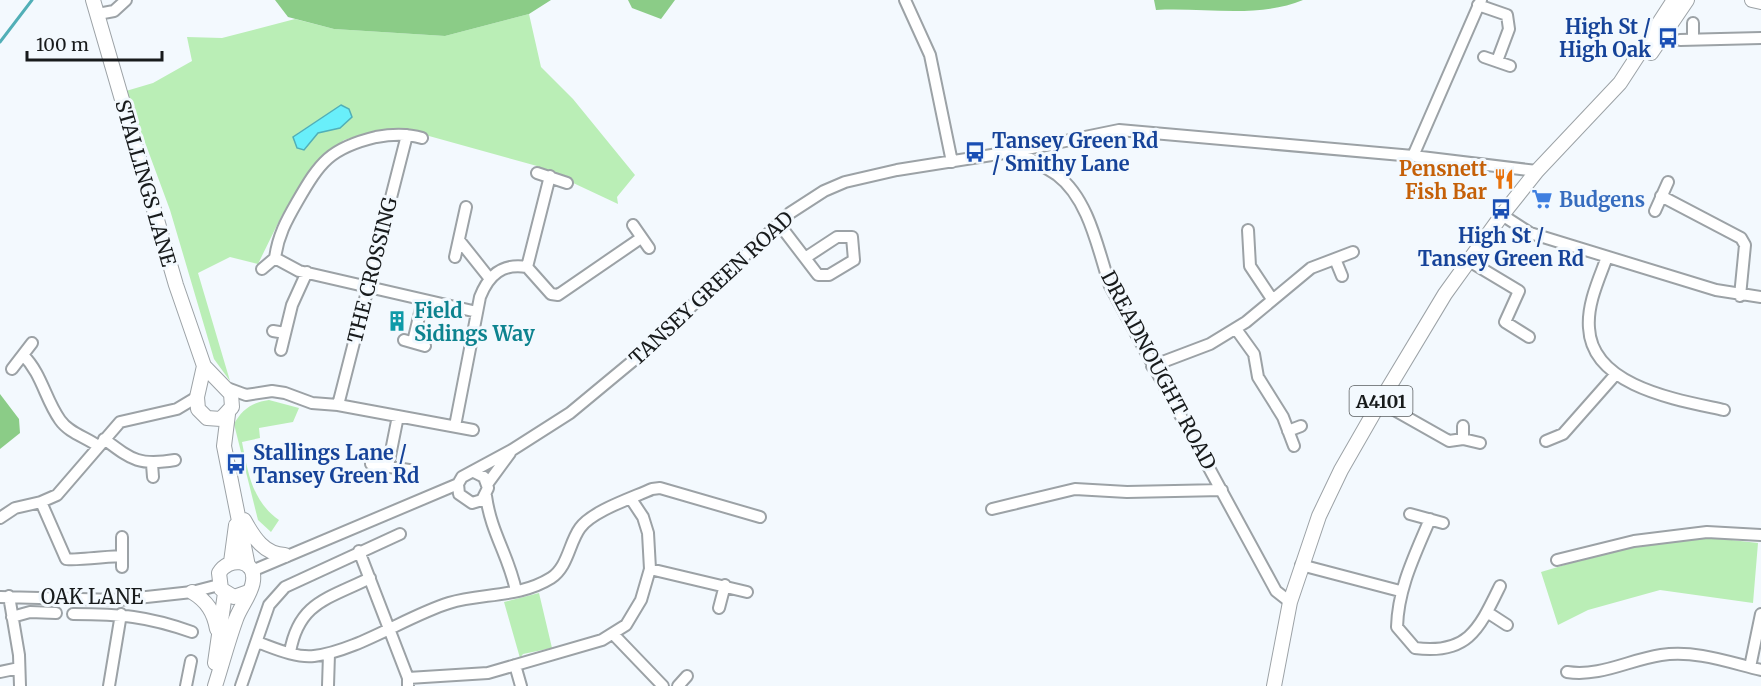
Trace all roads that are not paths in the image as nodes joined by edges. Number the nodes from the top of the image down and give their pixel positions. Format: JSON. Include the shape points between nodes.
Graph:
{"nodes":[{"id":1,"x":93,"y":0,"type":"edge"},
{"id":2,"x":126,"y":0,"type":"edge"},
{"id":3,"x":905,"y":0,"type":"edge"},
{"id":4,"x":1687,"y":0,"type":"edge"},
{"id":5,"x":1669,"y":1,"type":"edge"},
{"id":6,"x":1479,"y":2,"type":"edge"},
{"id":7,"x":98,"y":14,"type":"junction"},
{"id":8,"x":1693,"y":23,"type":"dead end"},
{"id":9,"x":1761,"y":38,"type":"edge"},
{"id":10,"x":1680,"y":40,"type":"dead end"},
{"id":11,"x":1693,"y":40,"type":"junction"},
{"id":12,"x":1484,"y":57,"type":"dead end"},
{"id":13,"x":1497,"y":61,"type":"junction"},
{"id":14,"x":1510,"y":66,"type":"dead end"},
{"id":15,"x":1620,"y":83,"type":"junction"},
{"id":16,"x":407,"y":135,"type":"junction"},
{"id":17,"x":422,"y":138,"type":"dead end"},
{"id":18,"x":1017,"y":151,"type":"junction"},
{"id":19,"x":1413,"y":156,"type":"junction"},
{"id":20,"x":952,"y":162,"type":"junction"},
{"id":21,"x":1537,"y":171,"type":"junction"},
{"id":22,"x":537,"y":173,"type":"dead end"},
{"id":23,"x":550,"y":176,"type":"junction"},
{"id":24,"x":1668,"y":182,"type":"dead end"},
{"id":25,"x":567,"y":183,"type":"dead end"},
{"id":26,"x":1661,"y":196,"type":"junction"},
{"id":27,"x":466,"y":207,"type":"dead end"},
{"id":28,"x":1655,"y":211,"type":"dead end"},
{"id":29,"x":1502,"y":215,"type":"junction"},
{"id":30,"x":779,"y":224,"type":"junction"},
{"id":31,"x":633,"y":225,"type":"dead end"},
{"id":32,"x":1248,"y":230,"type":"dead end"},
{"id":33,"x":641,"y":238,"type":"junction"},
{"id":34,"x":459,"y":240,"type":"junction"},
{"id":35,"x":1262,"y":247,"type":"dead end"},
{"id":36,"x":649,"y":248,"type":"dead end"},
{"id":37,"x":1249,"y":249,"type":"junction"},
{"id":38,"x":1353,"y":252,"type":"dead end"},
{"id":39,"x":455,"y":257,"type":"dead end"},
{"id":40,"x":1607,"y":257,"type":"junction"},
{"id":41,"x":275,"y":258,"type":"junction"},
{"id":42,"x":806,"y":258,"type":"junction"},
{"id":43,"x":1335,"y":259,"type":"junction"},
{"id":44,"x":1469,"y":261,"type":"junction"},
{"id":45,"x":527,"y":267,"type":"junction"},
{"id":46,"x":261,"y":269,"type":"dead end"},
{"id":47,"x":307,"y":272,"type":"junction"},
{"id":48,"x":1342,"y":276,"type":"dead end"},
{"id":49,"x":490,"y":279,"type":"junction"},
{"id":50,"x":367,"y":287,"type":"junction"},
{"id":51,"x":1740,"y":296,"type":"junction"},
{"id":52,"x":1761,"y":297,"type":"edge"},
{"id":53,"x":1272,"y":299,"type":"junction"},
{"id":54,"x":423,"y":300,"type":"junction"},
{"id":55,"x":477,"y":312,"type":"junction"},
{"id":56,"x":1236,"y":328,"type":"junction"},
{"id":57,"x":273,"y":331,"type":"dead end"},
{"id":58,"x":285,"y":333,"type":"junction"},
{"id":59,"x":1529,"y":337,"type":"dead end"},
{"id":60,"x":32,"y":343,"type":"dead end"},
{"id":61,"x":425,"y":346,"type":"dead end"},
{"id":62,"x":281,"y":350,"type":"dead end"},
{"id":63,"x":23,"y":355,"type":"junction"},
{"id":64,"x":204,"y":366,"type":"junction"},
{"id":65,"x":1152,"y":366,"type":"junction"},
{"id":66,"x":12,"y":369,"type":"dead end"},
{"id":67,"x":1616,"y":374,"type":"junction"},
{"id":68,"x":224,"y":387,"type":"junction"},
{"id":69,"x":198,"y":395,"type":"junction"},
{"id":70,"x":246,"y":395,"type":"junction"},
{"id":71,"x":1380,"y":402,"type":"junction"},
{"id":72,"x":338,"y":405,"type":"junction"},
{"id":73,"x":177,"y":409,"type":"junction"},
{"id":74,"x":1724,"y":410,"type":"dead end"},
{"id":75,"x":230,"y":411,"type":"junction"},
{"id":76,"x":204,"y":416,"type":"junction"},
{"id":77,"x":398,"y":416,"type":"junction"},
{"id":78,"x":455,"y":426,"type":"junction"},
{"id":79,"x":1301,"y":426,"type":"dead end"},
{"id":80,"x":1463,"y":426,"type":"dead end"},
{"id":81,"x":473,"y":430,"type":"dead end"},
{"id":82,"x":1288,"y":431,"type":"junction"},
{"id":83,"x":1463,"y":439,"type":"junction"},
{"id":84,"x":1546,"y":441,"type":"dead end"},
{"id":85,"x":101,"y":442,"type":"junction"},
{"id":86,"x":1480,"y":443,"type":"dead end"},
{"id":87,"x":224,"y":446,"type":"junction"},
{"id":88,"x":1294,"y":446,"type":"dead end"},
{"id":89,"x":512,"y":450,"type":"junction"},
{"id":90,"x":175,"y":460,"type":"dead end"},
{"id":91,"x":152,"y":464,"type":"junction"},
{"id":92,"x":371,"y":464,"type":"dead end"},
{"id":93,"x":388,"y":466,"type":"junction"},
{"id":94,"x":409,"y":470,"type":"dead end"},
{"id":95,"x":474,"y":472,"type":"junction"},
{"id":96,"x":153,"y":477,"type":"dead end"},
{"id":97,"x":488,"y":483,"type":"junction"},
{"id":98,"x":458,"y":484,"type":"junction"},
{"id":99,"x":1222,"y":490,"type":"junction"},
{"id":100,"x":435,"y":495,"type":"junction"},
{"id":101,"x":486,"y":496,"type":"junction"},
{"id":102,"x":631,"y":499,"type":"junction"},
{"id":103,"x":466,"y":500,"type":"junction"},
{"id":104,"x":41,"y":502,"type":"junction"},
{"id":105,"x":992,"y":509,"type":"dead end"},
{"id":106,"x":238,"y":511,"type":"junction"},
{"id":107,"x":1410,"y":514,"type":"dead end"},
{"id":108,"x":760,"y":517,"type":"dead end"},
{"id":109,"x":0,"y":518,"type":"edge"},
{"id":110,"x":1430,"y":519,"type":"junction"},
{"id":111,"x":490,"y":523,"type":"junction"},
{"id":112,"x":1443,"y":523,"type":"dead end"},
{"id":113,"x":400,"y":534,"type":"dead end"},
{"id":114,"x":1761,"y":535,"type":"edge"},
{"id":115,"x":122,"y":537,"type":"dead end"},
{"id":116,"x":359,"y":551,"type":"junction"},
{"id":117,"x":285,"y":555,"type":"junction"},
{"id":118,"x":1557,"y":560,"type":"dead end"},
{"id":119,"x":231,"y":562,"type":"junction"},
{"id":120,"x":1301,"y":565,"type":"junction"},
{"id":121,"x":250,"y":569,"type":"junction"},
{"id":122,"x":650,"y":569,"type":"junction"},
{"id":123,"x":370,"y":578,"type":"junction"},
{"id":124,"x":725,"y":585,"type":"junction"},
{"id":125,"x":1500,"y":586,"type":"dead end"},
{"id":126,"x":222,"y":589,"type":"junction"},
{"id":127,"x":516,"y":591,"type":"junction"},
{"id":128,"x":1400,"y":591,"type":"junction"},
{"id":129,"x":192,"y":592,"type":"junction"},
{"id":130,"x":248,"y":592,"type":"junction"},
{"id":131,"x":747,"y":592,"type":"dead end"},
{"id":132,"x":4,"y":596,"type":"edge"},
{"id":133,"x":1290,"y":602,"type":"junction"},
{"id":134,"x":719,"y":608,"type":"dead end"},
{"id":135,"x":1487,"y":612,"type":"junction"},
{"id":136,"x":56,"y":613,"type":"dead end"},
{"id":137,"x":73,"y":614,"type":"dead end"},
{"id":138,"x":121,"y":614,"type":"junction"},
{"id":139,"x":1761,"y":614,"type":"edge"},
{"id":140,"x":12,"y":617,"type":"junction"},
{"id":141,"x":1507,"y":625,"type":"dead end"},
{"id":142,"x":390,"y":628,"type":"junction"},
{"id":143,"x":192,"y":632,"type":"dead end"},
{"id":144,"x":614,"y":635,"type":"junction"},
{"id":145,"x":219,"y":637,"type":"junction"},
{"id":146,"x":257,"y":642,"type":"junction"},
{"id":147,"x":290,"y":652,"type":"junction"},
{"id":148,"x":329,"y":654,"type":"junction"},
{"id":149,"x":191,"y":661,"type":"dead end"},
{"id":150,"x":515,"y":665,"type":"junction"},
{"id":151,"x":20,"y":668,"type":"junction"},
{"id":152,"x":1755,"y":669,"type":"edge"},
{"id":153,"x":0,"y":672,"type":"edge"},
{"id":154,"x":1567,"y":672,"type":"dead end"},
{"id":155,"x":687,"y":676,"type":"dead end"},
{"id":156,"x":1581,"y":680,"type":"edge"},
{"id":157,"x":408,"y":682,"type":"edge"},
{"id":158,"x":1276,"y":685,"type":"edge"},
{"id":159,"x":20,"y":686,"type":"edge"},
{"id":160,"x":109,"y":686,"type":"edge"},
{"id":161,"x":186,"y":686,"type":"edge"},
{"id":162,"x":213,"y":686,"type":"edge"},
{"id":163,"x":242,"y":686,"type":"edge"},
{"id":164,"x":328,"y":686,"type":"edge"},
{"id":165,"x":521,"y":686,"type":"edge"},
{"id":166,"x":663,"y":686,"type":"edge"},
{"id":167,"x":678,"y":686,"type":"edge"}],
"edges":[{"from":1,"to":7,"type":"main road","name":"STALLINGS LANE"},
{"from":2,"to":7,"type":"street","via":[[114,10]]},
{"from":3,"to":20,"type":"street","via":[[930,55]]},
{"from":4,"to":15,"type":"main road","number":"A4101","via":[[1642,65]]},
{"from":5,"to":15,"type":"main road","number":"A4101"},
{"from":6,"to":13,"type":"street","via":[[1507,15],[1509,29]]},
{"from":6,"to":19,"type":"street"},
{"from":7,"to":64,"type":"main road","name":"STALLINGS LANE","via":[[176,285]]},
{"from":8,"to":11,"type":"street"},
{"from":9,"to":11,"type":"street"},
{"from":10,"to":11,"type":"street"},
{"from":12,"to":13,"type":"street"},
{"from":13,"to":14,"type":"street"},
{"from":15,"to":21,"type":"main road","number":"A4101"},
{"from":16,"to":17,"type":"street"},
{"from":16,"to":41,"type":"street","via":[[393,134],[347,144],[330,157],[312,176],[281,230]]},
{"from":16,"to":50,"type":"street","name":"THE CROSSING"},
{"from":18,"to":19,"type":"street","name":"TANSEY GREEN ROAD","via":[[1119,130]]},
{"from":18,"to":20,"type":"street","name":"TANSEY GREEN ROAD"},
{"from":18,"to":65,"type":"street","name":"DREADNOUGHT ROAD","via":[[1058,176],[1080,202],[1110,286]]},
{"from":19,"to":21,"type":"street","name":"TANSEY GREEN ROAD"},
{"from":20,"to":30,"type":"street","name":"TANSEY GREEN ROAD","via":[[845,182],[824,191]]},
{"from":21,"to":29,"type":"main road","number":"A4101"},
{"from":22,"to":23,"type":"street"},
{"from":23,"to":25,"type":"street"},
{"from":23,"to":45,"type":"street"},
{"from":24,"to":26,"type":"street"},
{"from":26,"to":28,"type":"street"},
{"from":26,"to":51,"type":"street","via":[[1741,238],[1745,245]]},
{"from":27,"to":34,"type":"street"},
{"from":29,"to":40,"type":"street","via":[[1530,233]]},
{"from":29,"to":44,"type":"main road","number":"A4101"},
{"from":30,"to":42,"type":"street"},
{"from":30,"to":89,"type":"street","name":"TANSEY GREEN ROAD","via":[[640,356],[570,413]]},
{"from":31,"to":33,"type":"street"},
{"from":32,"to":37,"type":"street"},
{"from":33,"to":36,"type":"street"},
{"from":33,"to":45,"type":"street","via":[[558,295],[551,294]]},
{"from":34,"to":39,"type":"street"},
{"from":34,"to":49,"type":"street"},
{"from":35,"to":37,"type":"street"},
{"from":37,"to":53,"type":"street","via":[[1250,266]]},
{"from":38,"to":43,"type":"street"},
{"from":40,"to":51,"type":"street"},
{"from":40,"to":67,"type":"street","via":[[1590,310],[1589,328],[1600,357]]},
{"from":41,"to":46,"type":"street"},
{"from":41,"to":47,"type":"street","via":[[281,264]]},
{"from":42,"to":42,"type":"street","via":[[818,275],[829,275],[854,260],[852,237],[837,237]]},
{"from":43,"to":48,"type":"street"},
{"from":43,"to":53,"type":"street","via":[[1311,268]]},
{"from":44,"to":59,"type":"street","via":[[1519,291],[1505,322]]},
{"from":44,"to":71,"type":"main road","number":"A4101"},
{"from":45,"to":49,"type":"street","via":[[509,265]]},
{"from":47,"to":50,"type":"street"},
{"from":47,"to":58,"type":"street"},
{"from":49,"to":55,"type":"street"},
{"from":50,"to":54,"type":"street"},
{"from":50,"to":72,"type":"street","name":"THE CROSSING"},
{"from":51,"to":52,"type":"street"},
{"from":53,"to":56,"type":"street"},
{"from":54,"to":55,"type":"street"},
{"from":54,"to":61,"type":"street","via":[[408,341]]},
{"from":55,"to":78,"type":"street"},
{"from":56,"to":65,"type":"street","via":[[1210,344]]},
{"from":56,"to":82,"type":"street","via":[[1254,354],[1258,377]]},
{"from":57,"to":58,"type":"street"},
{"from":58,"to":62,"type":"street"},
{"from":60,"to":63,"type":"street"},
{"from":63,"to":66,"type":"street"},
{"from":63,"to":85,"type":"street","via":[[35,367],[60,421],[74,433]]},
{"from":64,"to":68,"type":"main road","name":"STALLINGS LANE"},
{"from":64,"to":69,"type":"main road","name":"STALLINGS LANE"},
{"from":65,"to":99,"type":"street","name":"DREADNOUGHT ROAD"},
{"from":67,"to":74,"type":"street","via":[[1635,386],[1677,400]]},
{"from":67,"to":84,"type":"street","via":[[1563,434]]},
{"from":68,"to":69,"type":"main road","via":[[209,384]]},
{"from":68,"to":70,"type":"street"},
{"from":68,"to":75,"type":"main road","via":[[231,394]]},
{"from":69,"to":73,"type":"street"},
{"from":69,"to":76,"type":"main road"},
{"from":70,"to":72,"type":"street","via":[[272,391],[298,400]]},
{"from":70,"to":75,"type":"street"},
{"from":71,"to":83,"type":"street","via":[[1449,441]]},
{"from":71,"to":120,"type":"main road","number":"A4101","via":[[1341,470]]},
{"from":72,"to":77,"type":"street"},
{"from":73,"to":76,"type":"street"},
{"from":73,"to":85,"type":"street","via":[[120,422]]},
{"from":75,"to":76,"type":"main road","via":[[222,418]]},
{"from":75,"to":87,"type":"main road"},
{"from":76,"to":87,"type":"main road"},
{"from":77,"to":78,"type":"street"},
{"from":77,"to":93,"type":"street"},
{"from":78,"to":81,"type":"street"},
{"from":79,"to":82,"type":"street"},
{"from":80,"to":83,"type":"street"},
{"from":82,"to":88,"type":"street"},
{"from":83,"to":86,"type":"street"},
{"from":85,"to":91,"type":"street","via":[[129,458]]},
{"from":85,"to":104,"type":"street","via":[[65,487]]},
{"from":87,"to":106,"type":"main road"},
{"from":89,"to":95,"type":"street","name":"TANSEY GREEN ROAD"},
{"from":89,"to":97,"type":"street","name":"TANSEY GREEN ROAD"},
{"from":90,"to":91,"type":"street"},
{"from":91,"to":96,"type":"street"},
{"from":92,"to":93,"type":"street"},
{"from":93,"to":94,"type":"street"},
{"from":95,"to":97,"type":"street"},
{"from":95,"to":98,"type":"street","name":"TANSEY GREEN ROAD","via":[[466,474]]},
{"from":97,"to":101,"type":"street","name":"TANSEY GREEN ROAD"},
{"from":98,"to":100,"type":"street","name":"TANSEY GREEN ROAD"},
{"from":98,"to":103,"type":"street"},
{"from":99,"to":105,"type":"street","via":[[1074,489]]},
{"from":99,"to":133,"type":"street","name":"DREADNOUGHT ROAD","via":[[1276,591]]},
{"from":100,"to":103,"type":"street","name":"TANSEY GREEN ROAD"},
{"from":100,"to":117,"type":"street","name":"TANSEY GREEN ROAD"},
{"from":101,"to":103,"type":"street"},
{"from":101,"to":111,"type":"street","name":"TANSEY GREEN ROAD"},
{"from":102,"to":108,"type":"street","via":[[660,488]]},
{"from":102,"to":122,"type":"street","via":[[646,525]]},
{"from":102,"to":127,"type":"street","via":[[589,519],[579,529],[554,576]]},
{"from":103,"to":111,"type":"street"},
{"from":104,"to":109,"type":"street","via":[[15,508]]},
{"from":104,"to":115,"type":"street","via":[[66,559],[74,561],[88,556],[122,562]]},
{"from":106,"to":117,"type":"main road","via":[[264,548],[274,555]]},
{"from":106,"to":119,"type":"main road"},
{"from":106,"to":121,"type":"main road"},
{"from":107,"to":110,"type":"street"},
{"from":110,"to":112,"type":"street"},
{"from":110,"to":128,"type":"street"},
{"from":111,"to":127,"type":"street","via":[[512,572]]},
{"from":113,"to":116,"type":"street"},
{"from":114,"to":118,"type":"street","via":[[1686,534],[1634,541]]},
{"from":116,"to":123,"type":"street"},
{"from":116,"to":146,"type":"street","via":[[285,586],[269,605]]},
{"from":117,"to":121,"type":"street","name":"TANSEY GREEN ROAD"},
{"from":119,"to":121,"type":"main road"},
{"from":119,"to":126,"type":"main road","via":[[219,573]]},
{"from":120,"to":128,"type":"street"},
{"from":120,"to":133,"type":"main road","number":"A4101"},
{"from":121,"to":130,"type":"main road","via":[[253,582]]},
{"from":122,"to":124,"type":"street"},
{"from":122,"to":144,"type":"street","via":[[638,607]]},
{"from":123,"to":142,"type":"street"},
{"from":123,"to":147,"type":"street","via":[[311,608],[296,625]]},
{"from":124,"to":131,"type":"street"},
{"from":124,"to":134,"type":"street"},
{"from":125,"to":135,"type":"street"},
{"from":126,"to":129,"type":"street","name":"OAK LANE"},
{"from":126,"to":130,"type":"main road","via":[[234,597]]},
{"from":126,"to":145,"type":"main road"},
{"from":127,"to":142,"type":"street","via":[[451,602]]},
{"from":128,"to":135,"type":"street","via":[[1397,627],[1415,648],[1455,646],[1470,638]]},
{"from":129,"to":132,"type":"street","name":"OAK LANE","via":[[119,600]]},
{"from":129,"to":145,"type":"main road","via":[[214,614]]},
{"from":130,"to":162,"type":"main road"},
{"from":132,"to":140,"type":"street"},
{"from":133,"to":158,"type":"main road","number":"A4101"},
{"from":135,"to":141,"type":"street"},
{"from":136,"to":140,"type":"street","via":[[30,612]]},
{"from":137,"to":138,"type":"street"},
{"from":138,"to":143,"type":"street","via":[[157,620]]},
{"from":138,"to":160,"type":"street"},
{"from":139,"to":152,"type":"street"},
{"from":140,"to":151,"type":"street"},
{"from":142,"to":148,"type":"street"},
{"from":142,"to":157,"type":"street"},
{"from":144,"to":150,"type":"street"},
{"from":144,"to":166,"type":"street"},
{"from":145,"to":162,"type":"main road"},
{"from":146,"to":147,"type":"street"},
{"from":146,"to":163,"type":"street"},
{"from":147,"to":148,"type":"street"},
{"from":148,"to":164,"type":"street"},
{"from":149,"to":161,"type":"street"},
{"from":150,"to":157,"type":"street","via":[[489,673]]},
{"from":150,"to":165,"type":"street"},
{"from":151,"to":153,"type":"street"},
{"from":151,"to":159,"type":"street"},
{"from":152,"to":156,"type":"street","via":[[1720,658],[1678,653],[1647,657]]},
{"from":154,"to":156,"type":"street"},
{"from":155,"to":167,"type":"street"}]}
